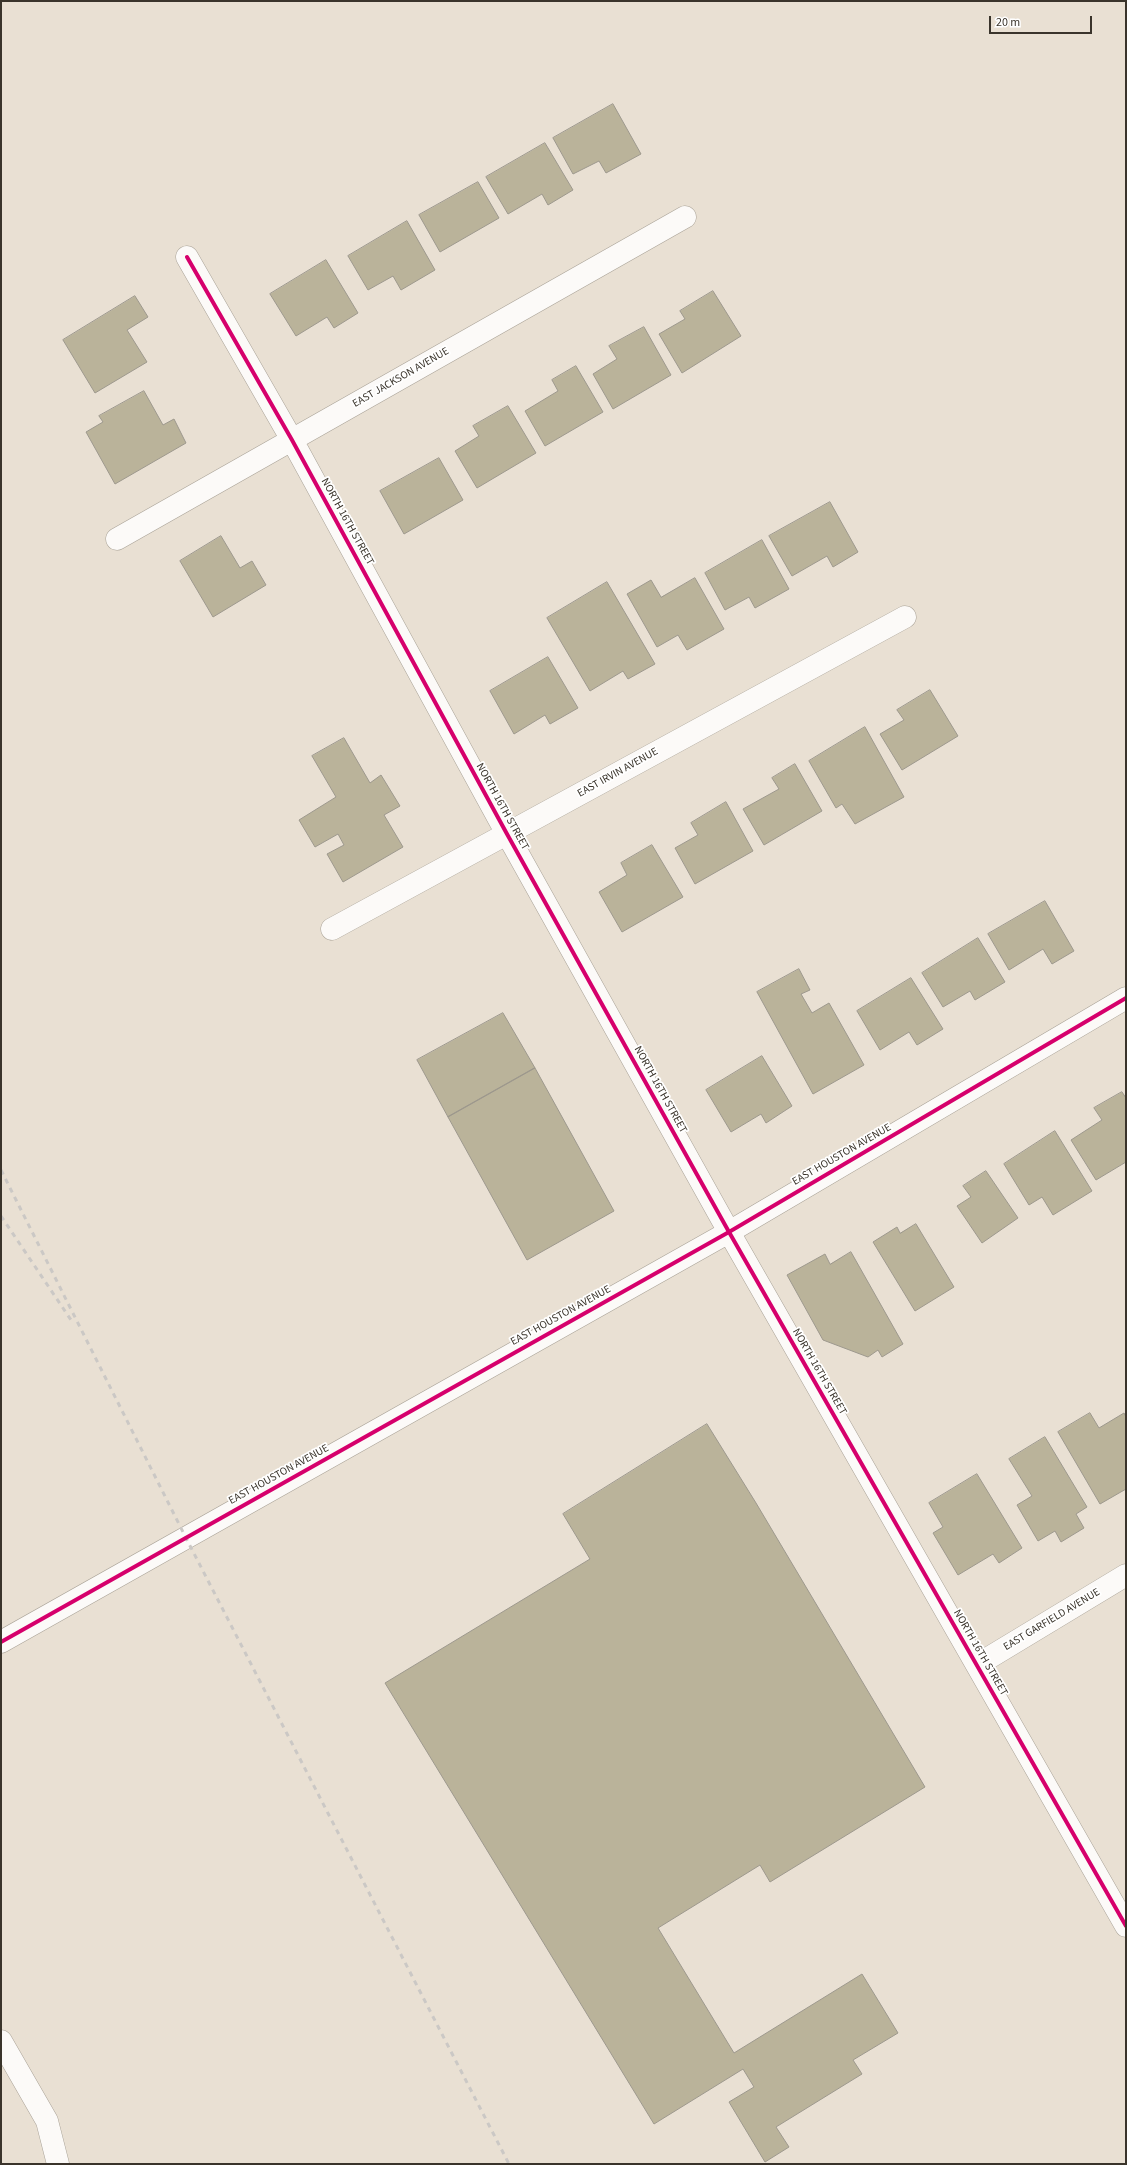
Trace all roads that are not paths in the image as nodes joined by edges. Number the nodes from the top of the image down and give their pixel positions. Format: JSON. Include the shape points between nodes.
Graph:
{"nodes":[{"id":1,"x":685,"y":217,"type":"dead end"},
{"id":2,"x":187,"y":257,"type":"dead end"},
{"id":3,"x":292,"y":440,"type":"junction"},
{"id":4,"x":117,"y":539,"type":"dead end"},
{"id":5,"x":905,"y":617,"type":"dead end"},
{"id":6,"x":507,"y":834,"type":"junction"},
{"id":7,"x":332,"y":929,"type":"dead end"},
{"id":8,"x":1126,"y":998,"type":"edge"},
{"id":9,"x":729,"y":1232,"type":"junction"},
{"id":10,"x":1126,"y":1575,"type":"edge"},
{"id":11,"x":1,"y":1642,"type":"edge"},
{"id":12,"x":977,"y":1665,"type":"junction"},
{"id":13,"x":1126,"y":1926,"type":"edge"},
{"id":14,"x":1,"y":2042,"type":"edge"},
{"id":15,"x":58,"y":2164,"type":"edge"}],
"edges":[{"from":1,"to":3,"type":"street","name":"EAST JACKSON AVENUE"},
{"from":2,"to":3,"type":"street","name":"NORTH 16TH STREET"},
{"from":3,"to":4,"type":"street","name":"EAST JACKSON AVENUE"},
{"from":3,"to":6,"type":"street","name":"NORTH 16TH STREET"},
{"from":5,"to":6,"type":"street","name":"EAST IRVIN AVENUE"},
{"from":6,"to":7,"type":"street","name":"EAST IRVIN AVENUE"},
{"from":6,"to":9,"type":"street","name":"NORTH 16TH STREET"},
{"from":8,"to":9,"type":"street","name":"EAST HOUSTON AVENUE"},
{"from":9,"to":11,"type":"street","name":"EAST HOUSTON AVENUE"},
{"from":9,"to":12,"type":"street","name":"NORTH 16TH STREET"},
{"from":10,"to":12,"type":"street","name":"EAST GARFIELD AVENUE"},
{"from":12,"to":13,"type":"street","name":"NORTH 16TH STREET"},
{"from":14,"to":15,"type":"street","via":[[46,2121]]}]}
